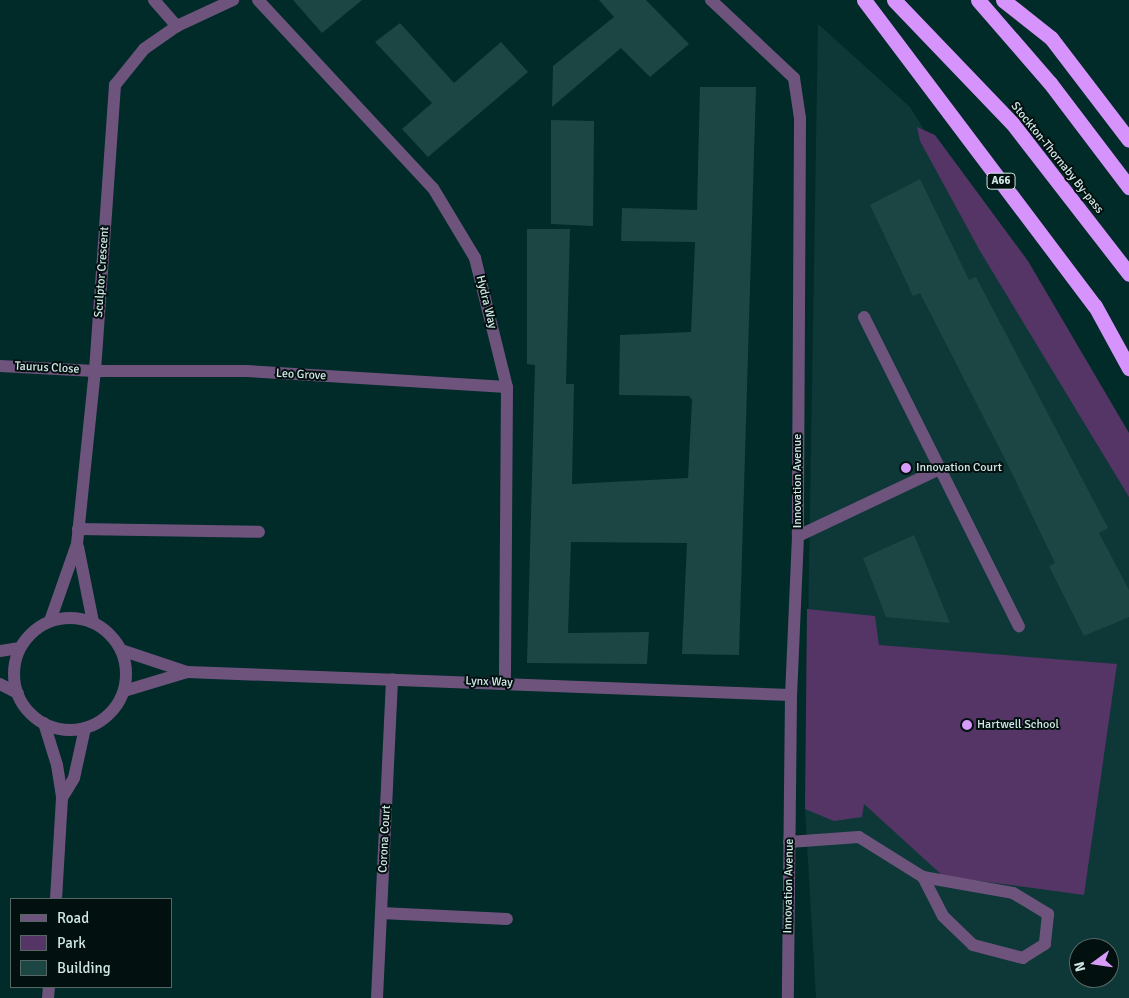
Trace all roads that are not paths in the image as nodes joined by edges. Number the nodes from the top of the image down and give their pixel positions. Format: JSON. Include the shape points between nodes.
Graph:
{"nodes":[{"id":1,"x":154,"y":0,"type":"edge"},
{"id":2,"x":233,"y":0,"type":"edge"},
{"id":3,"x":258,"y":0,"type":"edge"},
{"id":4,"x":711,"y":0,"type":"edge"},
{"id":5,"x":864,"y":0,"type":"edge"},
{"id":6,"x":894,"y":0,"type":"edge"},
{"id":7,"x":978,"y":0,"type":"edge"},
{"id":8,"x":1003,"y":0,"type":"edge"},
{"id":9,"x":177,"y":26,"type":"junction"},
{"id":10,"x":1129,"y":140,"type":"edge"},
{"id":11,"x":1129,"y":187,"type":"edge"},
{"id":12,"x":1129,"y":274,"type":"edge"},
{"id":13,"x":864,"y":317,"type":"dead end"},
{"id":14,"x":0,"y":366,"type":"edge"},
{"id":15,"x":1129,"y":368,"type":"edge"},
{"id":16,"x":95,"y":370,"type":"junction"},
{"id":17,"x":507,"y":387,"type":"junction"},
{"id":18,"x":940,"y":469,"type":"junction"},
{"id":19,"x":78,"y":529,"type":"junction"},
{"id":20,"x":259,"y":532,"type":"dead end"},
{"id":21,"x":798,"y":536,"type":"junction"},
{"id":22,"x":77,"y":544,"type":"junction"},
{"id":23,"x":50,"y":621,"type":"junction"},
{"id":24,"x":93,"y":622,"type":"junction"},
{"id":25,"x":1019,"y":626,"type":"dead end"},
{"id":26,"x":20,"y":648,"type":"junction"},
{"id":27,"x":121,"y":650,"type":"junction"},
{"id":28,"x":0,"y":651,"type":"edge"},
{"id":29,"x":187,"y":672,"type":"junction"},
{"id":30,"x":392,"y":679,"type":"junction"},
{"id":31,"x":505,"y":682,"type":"junction"},
{"id":32,"x":0,"y":684,"type":"edge"},
{"id":33,"x":124,"y":691,"type":"junction"},
{"id":34,"x":18,"y":694,"type":"junction"},
{"id":35,"x":791,"y":695,"type":"junction"},
{"id":36,"x":44,"y":723,"type":"junction"},
{"id":37,"x":85,"y":728,"type":"junction"},
{"id":38,"x":62,"y":798,"type":"junction"},
{"id":39,"x":789,"y":842,"type":"junction"},
{"id":40,"x":923,"y":877,"type":"junction"},
{"id":41,"x":56,"y":898,"type":"edge"},
{"id":42,"x":381,"y":913,"type":"junction"},
{"id":43,"x":507,"y":919,"type":"dead end"},
{"id":44,"x":377,"y":998,"type":"edge"},
{"id":45,"x":788,"y":998,"type":"edge"}],
"edges":[{"from":1,"to":9,"type":"street"},
{"from":2,"to":9,"type":"street","name":"Sculptor Crescent"},
{"from":3,"to":17,"type":"street","name":"Hydra Way","via":[[433,188],[475,258]]},
{"from":4,"to":21,"type":"street","name":"Innovation Avenue","via":[[794,78],[800,118]]},
{"from":5,"to":15,"type":"highway","number":"A66","via":[[1094,306]]},
{"from":6,"to":12,"type":"highway","name":"Stockton-Thornaby By-pass","via":[[1012,122]]},
{"from":7,"to":11,"type":"highway","via":[[1050,83]]},
{"from":8,"to":10,"type":"highway","via":[[1051,38]]},
{"from":9,"to":16,"type":"street","name":"Sculptor Crescent","via":[[144,48],[115,86]]},
{"from":13,"to":18,"type":"street"},
{"from":14,"to":16,"type":"street","name":"Taurus Close"},
{"from":16,"to":17,"type":"street","name":"Leo Grove","via":[[246,371]]},
{"from":16,"to":19,"type":"street","name":"Sculptor Crescent"},
{"from":17,"to":31,"type":"street","name":"Hydra Way"},
{"from":18,"to":21,"type":"street"},
{"from":18,"to":25,"type":"street"},
{"from":19,"to":20,"type":"street"},
{"from":19,"to":22,"type":"street","name":"Sculptor Crescent"},
{"from":21,"to":35,"type":"street","name":"Innovation Avenue"},
{"from":22,"to":23,"type":"street","name":"Sculptor Crescent"},
{"from":22,"to":24,"type":"street","name":"Sculptor Crescent"},
{"from":23,"to":24,"type":"street","via":[[78,618]]},
{"from":23,"to":26,"type":"street","via":[[38,628]]},
{"from":24,"to":27,"type":"street","via":[[104,628]]},
{"from":26,"to":28,"type":"street"},
{"from":26,"to":34,"type":"street","via":[[14,678]]},
{"from":27,"to":29,"type":"street","name":"Lynx Way"},
{"from":27,"to":33,"type":"street","via":[[126,663]]},
{"from":29,"to":30,"type":"street","name":"Lynx Way"},
{"from":29,"to":33,"type":"street","name":"Lynx Way"},
{"from":30,"to":31,"type":"street","name":"Lynx Way"},
{"from":30,"to":42,"type":"street","name":"Corona Court"},
{"from":31,"to":35,"type":"street","name":"Lynx Way"},
{"from":32,"to":34,"type":"street"},
{"from":33,"to":37,"type":"street","via":[[110,714]]},
{"from":34,"to":36,"type":"street","via":[[33,715]]},
{"from":35,"to":39,"type":"street","name":"Innovation Avenue"},
{"from":36,"to":37,"type":"street","via":[[64,729]]},
{"from":36,"to":38,"type":"street","via":[[57,765]]},
{"from":37,"to":38,"type":"street","via":[[74,778]]},
{"from":38,"to":41,"type":"street"},
{"from":39,"to":40,"type":"street","via":[[859,837]]},
{"from":39,"to":45,"type":"street","name":"Innovation Avenue"},
{"from":40,"to":40,"type":"street","via":[[1014,893],[1048,914],[1045,944],[1023,958],[973,945],[944,916]]},
{"from":42,"to":43,"type":"street"},
{"from":42,"to":44,"type":"street","name":"Corona Court"}]}
